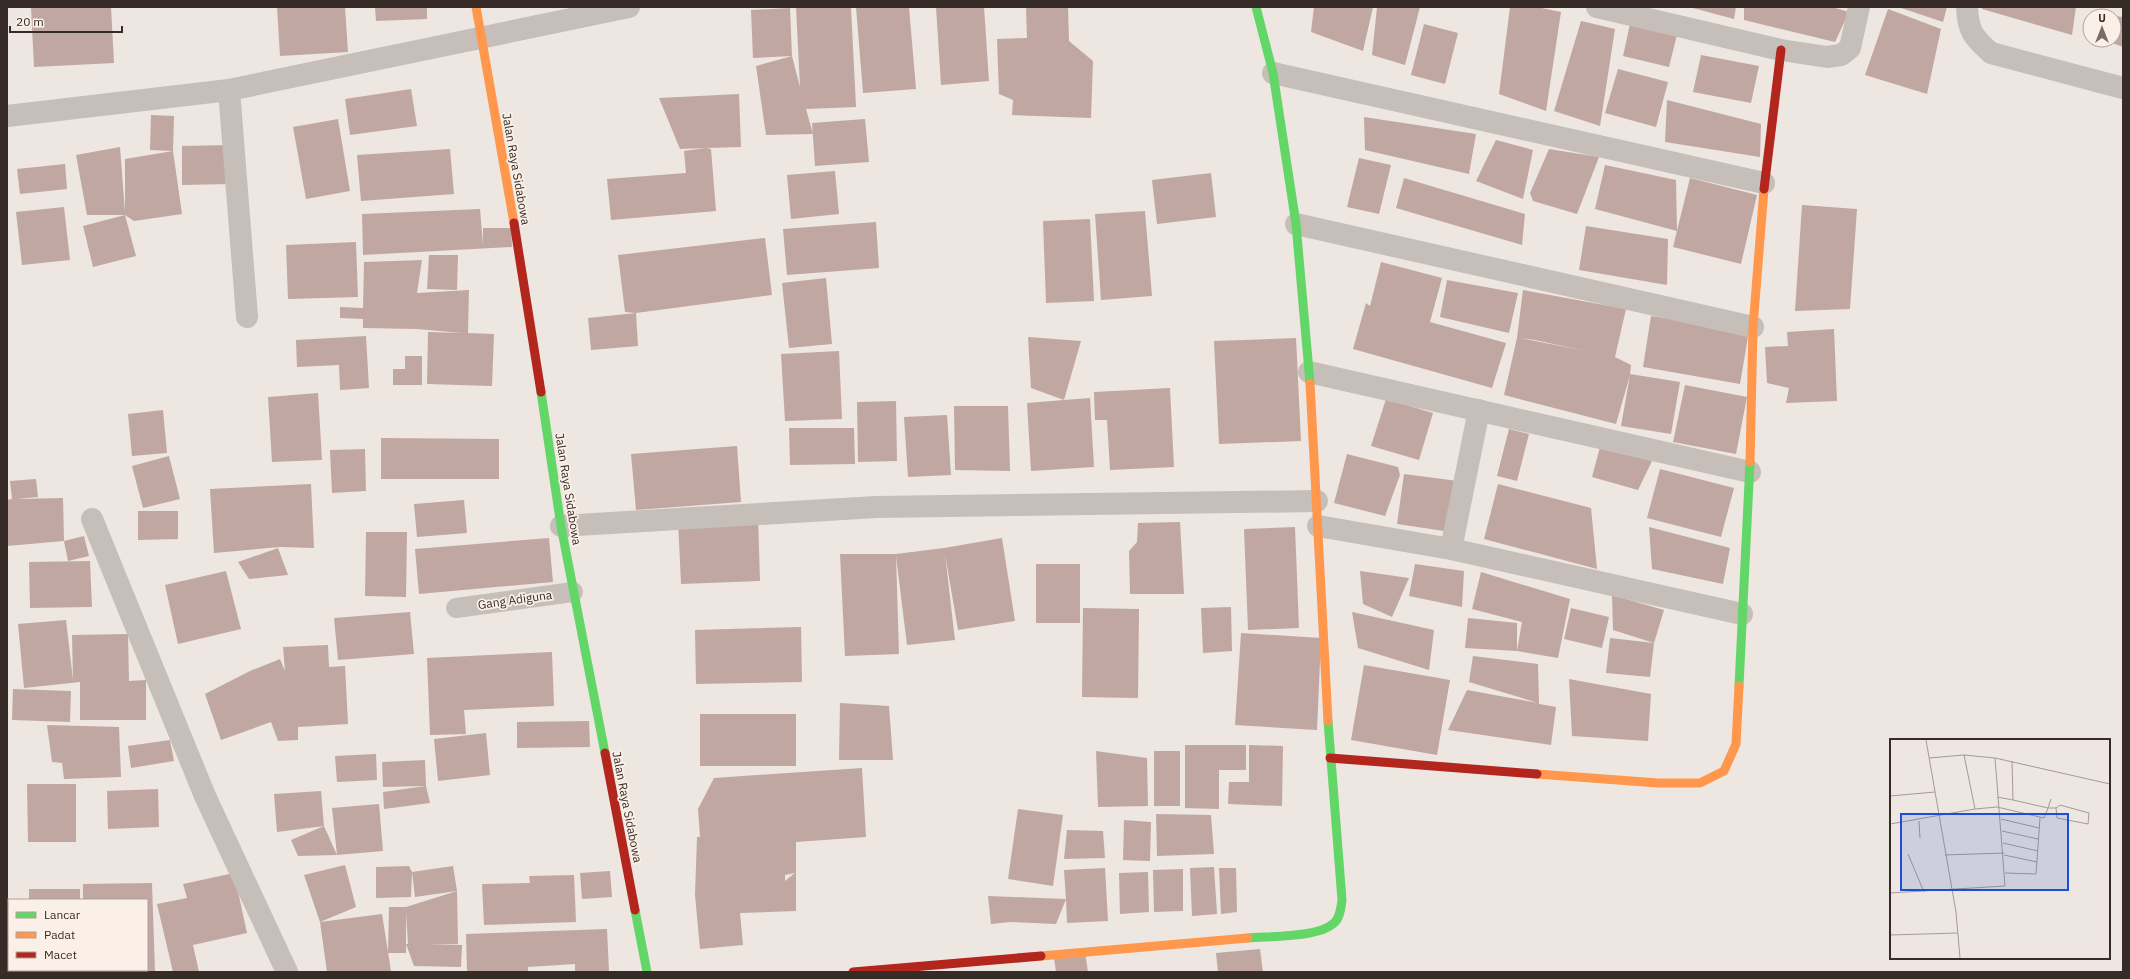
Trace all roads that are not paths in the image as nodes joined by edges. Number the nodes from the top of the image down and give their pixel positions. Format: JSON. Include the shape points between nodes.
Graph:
{"nodes":[{"id":1,"x":476,"y":7,"type":"edge"},
{"id":2,"x":629,"y":7,"type":"edge"},
{"id":3,"x":1256,"y":7,"type":"edge"},
{"id":4,"x":1597,"y":7,"type":"edge"},
{"id":5,"x":1859,"y":7,"type":"edge"},
{"id":6,"x":1967,"y":7,"type":"edge"},
{"id":7,"x":481,"y":37,"type":"junction"},
{"id":8,"x":1781,"y":50,"type":"junction"},
{"id":9,"x":1273,"y":73,"type":"junction"},
{"id":10,"x":2123,"y":88,"type":"edge"},
{"id":11,"x":229,"y":90,"type":"junction"},
{"id":12,"x":8,"y":116,"type":"edge"},
{"id":13,"x":1764,"y":183,"type":"junction"},
{"id":14,"x":1296,"y":224,"type":"junction"},
{"id":15,"x":247,"y":317,"type":"dead end"},
{"id":16,"x":1753,"y":327,"type":"junction"},
{"id":17,"x":1309,"y":372,"type":"junction"},
{"id":18,"x":1479,"y":410,"type":"junction"},
{"id":19,"x":1750,"y":472,"type":"junction"},
{"id":20,"x":1318,"y":501,"type":"junction"},
{"id":21,"x":92,"y":519,"type":"dead end"},
{"id":22,"x":561,"y":526,"type":"junction"},
{"id":23,"x":1318,"y":526,"type":"junction"},
{"id":24,"x":1451,"y":549,"type":"junction"},
{"id":25,"x":573,"y":592,"type":"junction"},
{"id":26,"x":456,"y":608,"type":"dead end"},
{"id":27,"x":1742,"y":614,"type":"junction"},
{"id":28,"x":1330,"y":758,"type":"junction"},
{"id":29,"x":287,"y":972,"type":"edge"},
{"id":30,"x":647,"y":972,"type":"edge"},
{"id":31,"x":853,"y":972,"type":"edge"}],
"edges":[{"from":1,"to":7,"type":"main road","name":"Jalan Raya Sidabowa"},
{"from":2,"to":7,"type":"street"},
{"from":3,"to":9,"type":"main road"},
{"from":4,"to":8,"type":"street"},
{"from":5,"to":8,"type":"street","via":[[1850,48],[1841,55],[1827,57]]},
{"from":6,"to":10,"type":"street","via":[[1968,25],[1975,38],[1991,53]]},
{"from":7,"to":11,"type":"street"},
{"from":7,"to":22,"type":"main road","name":"Jalan Raya Sidabowa","via":[[530,314]]},
{"from":8,"to":13,"type":"main road"},
{"from":9,"to":13,"type":"street"},
{"from":9,"to":14,"type":"main road"},
{"from":11,"to":12,"type":"street"},
{"from":11,"to":15,"type":"street"},
{"from":13,"to":16,"type":"main road"},
{"from":14,"to":16,"type":"street"},
{"from":14,"to":17,"type":"main road"},
{"from":16,"to":19,"type":"main road"},
{"from":17,"to":18,"type":"street"},
{"from":17,"to":20,"type":"main road"},
{"from":18,"to":19,"type":"street"},
{"from":18,"to":24,"type":"street"},
{"from":19,"to":27,"type":"main road"},
{"from":20,"to":22,"type":"street","via":[[876,507]]},
{"from":20,"to":23,"type":"main road"},
{"from":21,"to":29,"type":"street","via":[[205,796]]},
{"from":22,"to":25,"type":"main road","name":"Jalan Raya Sidabowa"},
{"from":23,"to":24,"type":"street"},
{"from":23,"to":28,"type":"main road"},
{"from":24,"to":27,"type":"street"},
{"from":25,"to":26,"type":"lane","name":"Gang Adiguna"},
{"from":25,"to":30,"type":"main road","name":"Jalan Raya Sidabowa"},
{"from":27,"to":28,"type":"main road","via":[[1736,744],[1724,771],[1700,783]]},
{"from":28,"to":31,"type":"main road","via":[[1342,900],[1340,916],[1333,926],[1309,933]]}]}
